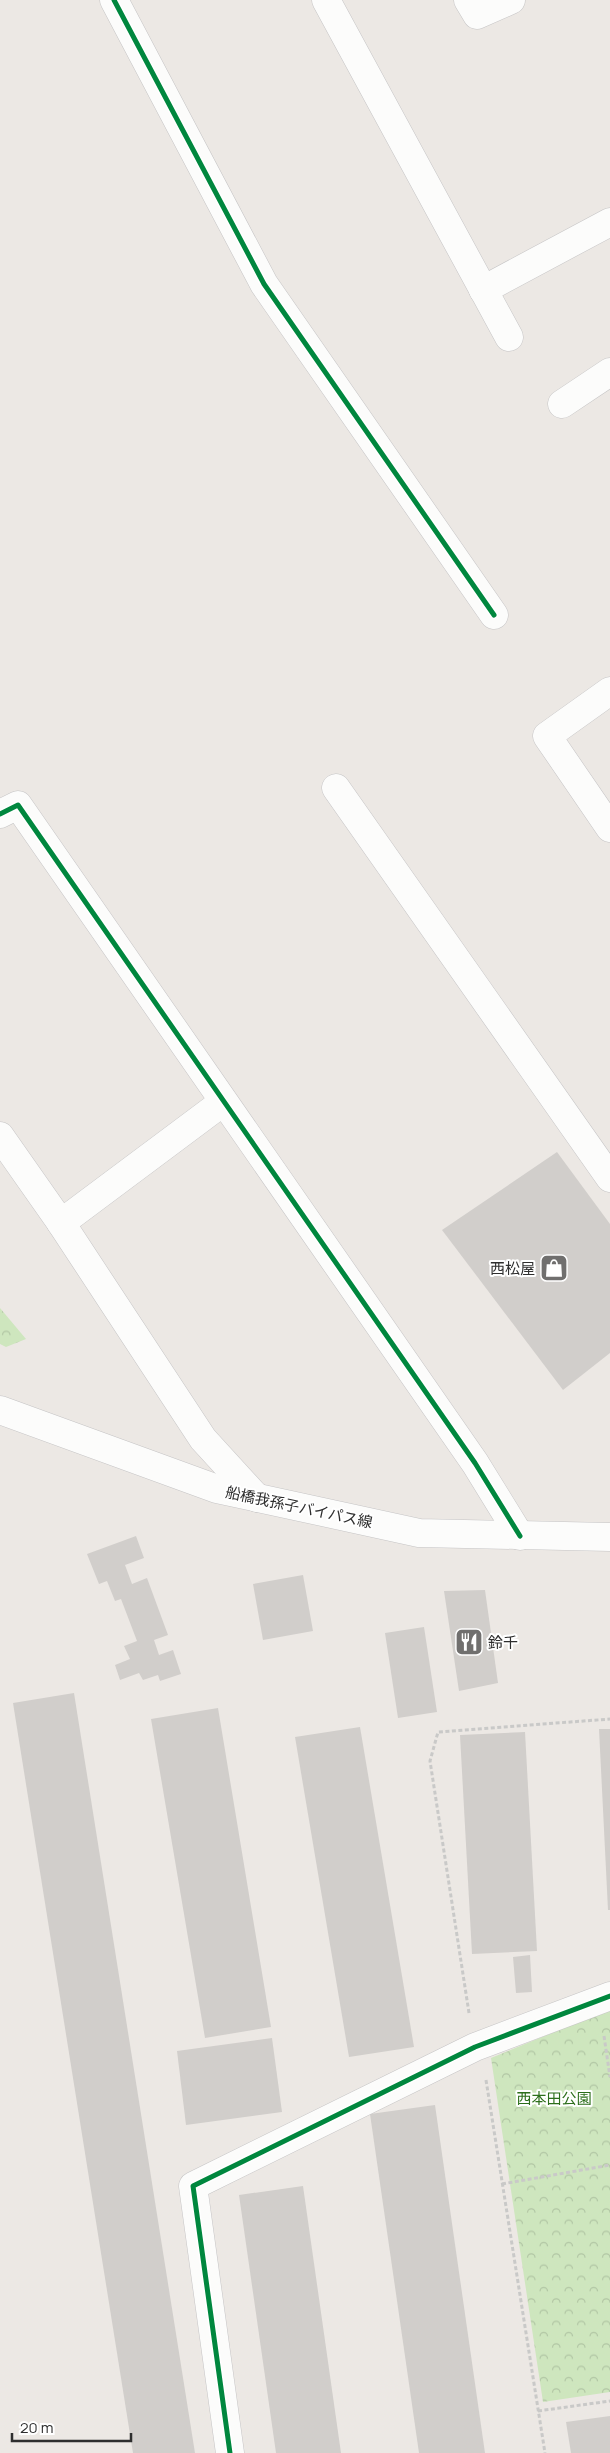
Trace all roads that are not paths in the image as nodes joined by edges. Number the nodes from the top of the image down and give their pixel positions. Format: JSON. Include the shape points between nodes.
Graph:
{"nodes":[{"id":1,"x":114,"y":0,"type":"edge"},
{"id":2,"x":326,"y":0,"type":"edge"},
{"id":3,"x":468,"y":0,"type":"edge"},
{"id":4,"x":511,"y":0,"type":"edge"},
{"id":5,"x":610,"y":222,"type":"edge"},
{"id":6,"x":483,"y":290,"type":"junction"},
{"id":7,"x":509,"y":337,"type":"dead end"},
{"id":8,"x":610,"y":372,"type":"edge"},
{"id":9,"x":562,"y":404,"type":"dead end"},
{"id":10,"x":494,"y":615,"type":"dead end"},
{"id":11,"x":610,"y":691,"type":"edge"},
{"id":12,"x":336,"y":788,"type":"dead end"},
{"id":13,"x":0,"y":814,"type":"edge"},
{"id":14,"x":610,"y":828,"type":"edge"},
{"id":15,"x":223,"y":1102,"type":"junction"},
{"id":16,"x":0,"y":1136,"type":"edge"},
{"id":17,"x":610,"y":1178,"type":"edge"},
{"id":18,"x":61,"y":1223,"type":"junction"},
{"id":19,"x":0,"y":1410,"type":"edge"},
{"id":20,"x":257,"y":1498,"type":"junction"},
{"id":21,"x":520,"y":1536,"type":"junction"},
{"id":22,"x":610,"y":1537,"type":"edge"},
{"id":23,"x":604,"y":1998,"type":"edge"},
{"id":24,"x":230,"y":2453,"type":"edge"}],
"edges":[{"from":1,"to":10,"type":"street","via":[[264,284]]},
{"from":2,"to":6,"type":"street"},
{"from":3,"to":4,"type":"street","via":[[476,15]]},
{"from":5,"to":6,"type":"street"},
{"from":6,"to":7,"type":"street"},
{"from":8,"to":9,"type":"street"},
{"from":11,"to":14,"type":"street","via":[[546,736]]},
{"from":12,"to":17,"type":"street"},
{"from":13,"to":15,"type":"street","via":[[18,805]]},
{"from":15,"to":18,"type":"street"},
{"from":15,"to":21,"type":"street","via":[[475,1463]]},
{"from":16,"to":18,"type":"street"},
{"from":18,"to":20,"type":"street","via":[[203,1439]]},
{"from":19,"to":20,"type":"street","name":"船橋我孫子バイパス線","via":[[217,1489]]},
{"from":20,"to":21,"type":"street","name":"船橋我孫子バイパス線","via":[[419,1533]]},
{"from":21,"to":22,"type":"street","name":"船橋我孫子バイパス線"},
{"from":23,"to":24,"type":"street","via":[[476,2047],[193,2186]]}]}
